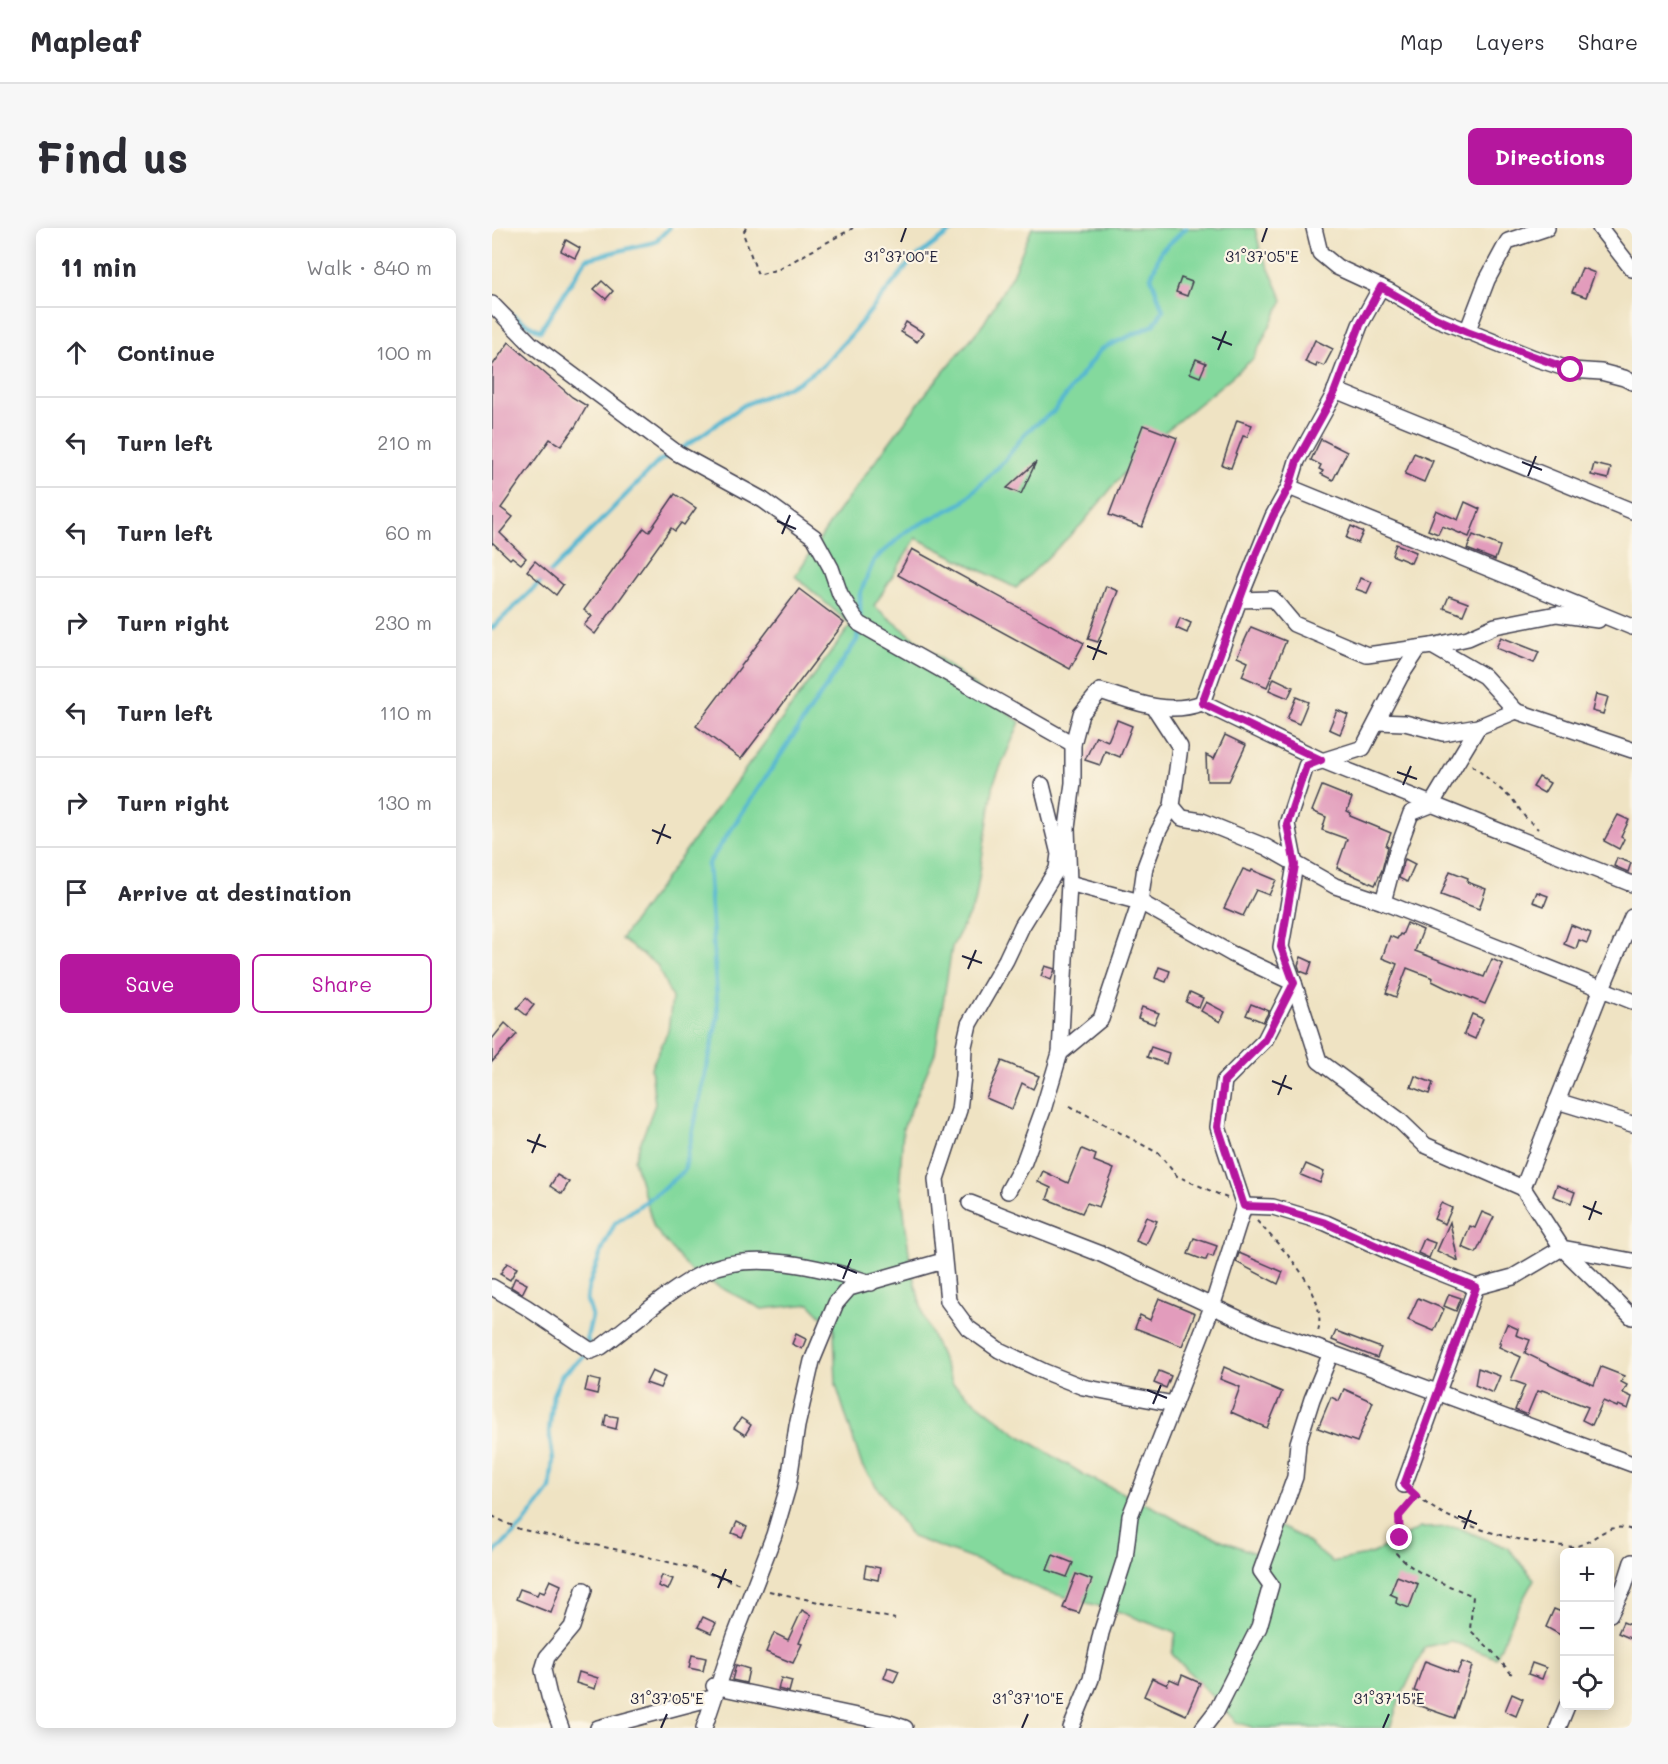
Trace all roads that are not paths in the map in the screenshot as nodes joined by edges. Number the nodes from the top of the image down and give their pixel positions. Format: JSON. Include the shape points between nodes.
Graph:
{"nodes":[{"id":1,"x":1314,"y":228,"type":"edge"},
{"id":2,"x":1547,"y":228,"type":"edge"},
{"id":3,"x":1600,"y":228,"type":"edge"},
{"id":4,"x":1632,"y":269,"type":"edge"},
{"id":5,"x":1381,"y":287,"type":"junction"},
{"id":6,"x":492,"y":304,"type":"edge"},
{"id":7,"x":1467,"y":332,"type":"junction"},
{"id":8,"x":1632,"y":382,"type":"edge"},
{"id":9,"x":1335,"y":390,"type":"junction"},
{"id":10,"x":1289,"y":487,"type":"junction"},
{"id":11,"x":1632,"y":511,"type":"edge"},
{"id":12,"x":1239,"y":600,"type":"junction"},
{"id":13,"x":1632,"y":628,"type":"edge"},
{"id":14,"x":1426,"y":647,"type":"junction"},
{"id":15,"x":1202,"y":703,"type":"junction"},
{"id":16,"x":1155,"y":707,"type":"junction"},
{"id":17,"x":1516,"y":711,"type":"junction"},
{"id":18,"x":1377,"y":722,"type":"junction"},
{"id":19,"x":1478,"y":727,"type":"junction"},
{"id":20,"x":1073,"y":744,"type":"junction"},
{"id":21,"x":1632,"y":750,"type":"edge"},
{"id":22,"x":1321,"y":760,"type":"junction"},
{"id":23,"x":1042,"y":785,"type":"dead end"},
{"id":24,"x":1431,"y":805,"type":"junction"},
{"id":25,"x":1172,"y":806,"type":"junction"},
{"id":26,"x":1295,"y":865,"type":"junction"},
{"id":27,"x":1070,"y":883,"type":"junction"},
{"id":28,"x":1632,"y":884,"type":"edge"},
{"id":29,"x":1140,"y":902,"type":"junction"},
{"id":30,"x":1383,"y":902,"type":"junction"},
{"id":31,"x":1632,"y":917,"type":"edge"},
{"id":32,"x":1294,"y":983,"type":"junction"},
{"id":33,"x":1602,"y":988,"type":"junction"},
{"id":34,"x":1632,"y":1001,"type":"edge"},
{"id":35,"x":1060,"y":1053,"type":"junction"},
{"id":36,"x":1557,"y":1101,"type":"junction"},
{"id":37,"x":1632,"y":1124,"type":"edge"},
{"id":38,"x":1523,"y":1188,"type":"junction"},
{"id":39,"x":1008,"y":1191,"type":"dead end"},
{"id":40,"x":970,"y":1203,"type":"dead end"},
{"id":41,"x":1244,"y":1206,"type":"junction"},
{"id":42,"x":1562,"y":1248,"type":"junction"},
{"id":43,"x":943,"y":1260,"type":"junction"},
{"id":44,"x":1632,"y":1261,"type":"edge"},
{"id":45,"x":871,"y":1283,"type":"junction"},
{"id":46,"x":492,"y":1287,"type":"edge"},
{"id":47,"x":1476,"y":1287,"type":"junction"},
{"id":48,"x":1212,"y":1307,"type":"junction"},
{"id":49,"x":1632,"y":1317,"type":"edge"},
{"id":50,"x":1331,"y":1353,"type":"junction"},
{"id":51,"x":1174,"y":1404,"type":"junction"},
{"id":52,"x":1632,"y":1464,"type":"edge"},
{"id":53,"x":1404,"y":1485,"type":"road end"},
{"id":54,"x":1632,"y":1562,"type":"edge"},
{"id":55,"x":584,"y":1590,"type":"dead end"},
{"id":56,"x":1614,"y":1606,"type":"edge"},
{"id":57,"x":713,"y":1692,"type":"junction"},
{"id":58,"x":1566,"y":1710,"type":"edge"},
{"id":59,"x":561,"y":1728,"type":"edge"},
{"id":60,"x":598,"y":1728,"type":"edge"},
{"id":61,"x":704,"y":1728,"type":"edge"},
{"id":62,"x":905,"y":1728,"type":"edge"},
{"id":63,"x":1071,"y":1728,"type":"edge"},
{"id":64,"x":1203,"y":1728,"type":"edge"},
{"id":65,"x":1558,"y":1728,"type":"edge"}],
"edges":[{"from":1,"to":5,"type":"street","via":[[1320,252],[1337,267]]},
{"from":2,"to":7,"type":"street","via":[[1508,241],[1487,280]]},
{"from":3,"to":4,"type":"street"},
{"from":5,"to":7,"type":"street"},
{"from":5,"to":9,"type":"street","via":[[1360,325]]},
{"from":6,"to":20,"type":"street","via":[[531,344],[668,446],[762,500],[814,537],[840,594],[860,624]]},
{"from":7,"to":8,"type":"street","via":[[1571,370],[1601,372]]},
{"from":9,"to":10,"type":"street","via":[[1297,461]]},
{"from":9,"to":11,"type":"street"},
{"from":10,"to":12,"type":"street"},
{"from":10,"to":13,"type":"street"},
{"from":12,"to":14,"type":"street","via":[[1273,599],[1294,624],[1367,655]]},
{"from":12,"to":15,"type":"street"},
{"from":13,"to":14,"type":"street","via":[[1557,614],[1496,626],[1468,638]]},
{"from":14,"to":17,"type":"street","via":[[1484,675]]},
{"from":14,"to":18,"type":"street","via":[[1400,677]]},
{"from":15,"to":16,"type":"street","via":[[1185,709]]},
{"from":15,"to":22,"type":"street"},
{"from":16,"to":20,"type":"street","via":[[1100,691],[1081,714]]},
{"from":16,"to":25,"type":"street","via":[[1180,747]]},
{"from":17,"to":19,"type":"street"},
{"from":17,"to":21,"type":"street"},
{"from":18,"to":19,"type":"street","via":[[1405,723],[1443,734]]},
{"from":18,"to":22,"type":"street","via":[[1363,748]]},
{"from":19,"to":24,"type":"street"},
{"from":20,"to":27,"type":"street","via":[[1067,828]]},
{"from":22,"to":24,"type":"street"},
{"from":22,"to":26,"type":"street","via":[[1306,766],[1287,824]]},
{"from":23,"to":43,"type":"street","via":[[1059,854],[1057,869],[969,1024],[959,1110],[936,1179]]},
{"from":24,"to":28,"type":"street"},
{"from":24,"to":30,"type":"street","via":[[1411,813]]},
{"from":25,"to":26,"type":"street","via":[[1182,818],[1266,847]]},
{"from":25,"to":29,"type":"street","via":[[1145,867]]},
{"from":26,"to":30,"type":"street","via":[[1335,886]]},
{"from":26,"to":32,"type":"street","via":[[1281,947]]},
{"from":27,"to":29,"type":"street"},
{"from":27,"to":35,"type":"street"},
{"from":29,"to":32,"type":"street","via":[[1232,954]]},
{"from":29,"to":35,"type":"street","via":[[1101,1019]]},
{"from":30,"to":33,"type":"street"},
{"from":31,"to":33,"type":"street"},
{"from":32,"to":38,"type":"street","via":[[1319,1061],[1398,1119],[1425,1145]]},
{"from":32,"to":41,"type":"street","via":[[1265,1040],[1224,1081],[1218,1127]]},
{"from":33,"to":34,"type":"street"},
{"from":33,"to":36,"type":"street"},
{"from":35,"to":39,"type":"street","via":[[1024,1162]]},
{"from":36,"to":37,"type":"street"},
{"from":36,"to":38,"type":"street"},
{"from":38,"to":42,"type":"street"},
{"from":40,"to":48,"type":"street","via":[[1101,1254]]},
{"from":41,"to":47,"type":"street","via":[[1273,1207],[1326,1223]]},
{"from":41,"to":48,"type":"street"},
{"from":42,"to":44,"type":"street"},
{"from":42,"to":47,"type":"street","via":[[1514,1277]]},
{"from":42,"to":49,"type":"street"},
{"from":43,"to":45,"type":"street"},
{"from":43,"to":51,"type":"street","via":[[948,1301],[968,1328],[999,1350],[1083,1387]]},
{"from":45,"to":46,"type":"street","via":[[796,1264],[729,1264],[683,1284],[591,1351]]},
{"from":45,"to":57,"type":"street","via":[[849,1288],[825,1326],[812,1361],[788,1487],[774,1534]]},
{"from":47,"to":53,"type":"street"},
{"from":48,"to":50,"type":"street"},
{"from":48,"to":51,"type":"street"},
{"from":50,"to":52,"type":"street"},
{"from":50,"to":64,"type":"street","via":[[1312,1399],[1298,1443],[1295,1477],[1261,1571],[1271,1586],[1259,1627],[1217,1710]]},
{"from":51,"to":63,"type":"street","via":[[1130,1516],[1125,1558],[1091,1679]]},
{"from":54,"to":56,"type":"street"},
{"from":55,"to":59,"type":"street","via":[[572,1627],[547,1657],[543,1670]]},
{"from":57,"to":60,"type":"street"},
{"from":57,"to":61,"type":"street"},
{"from":57,"to":62,"type":"street"},
{"from":58,"to":65,"type":"street"}]}
